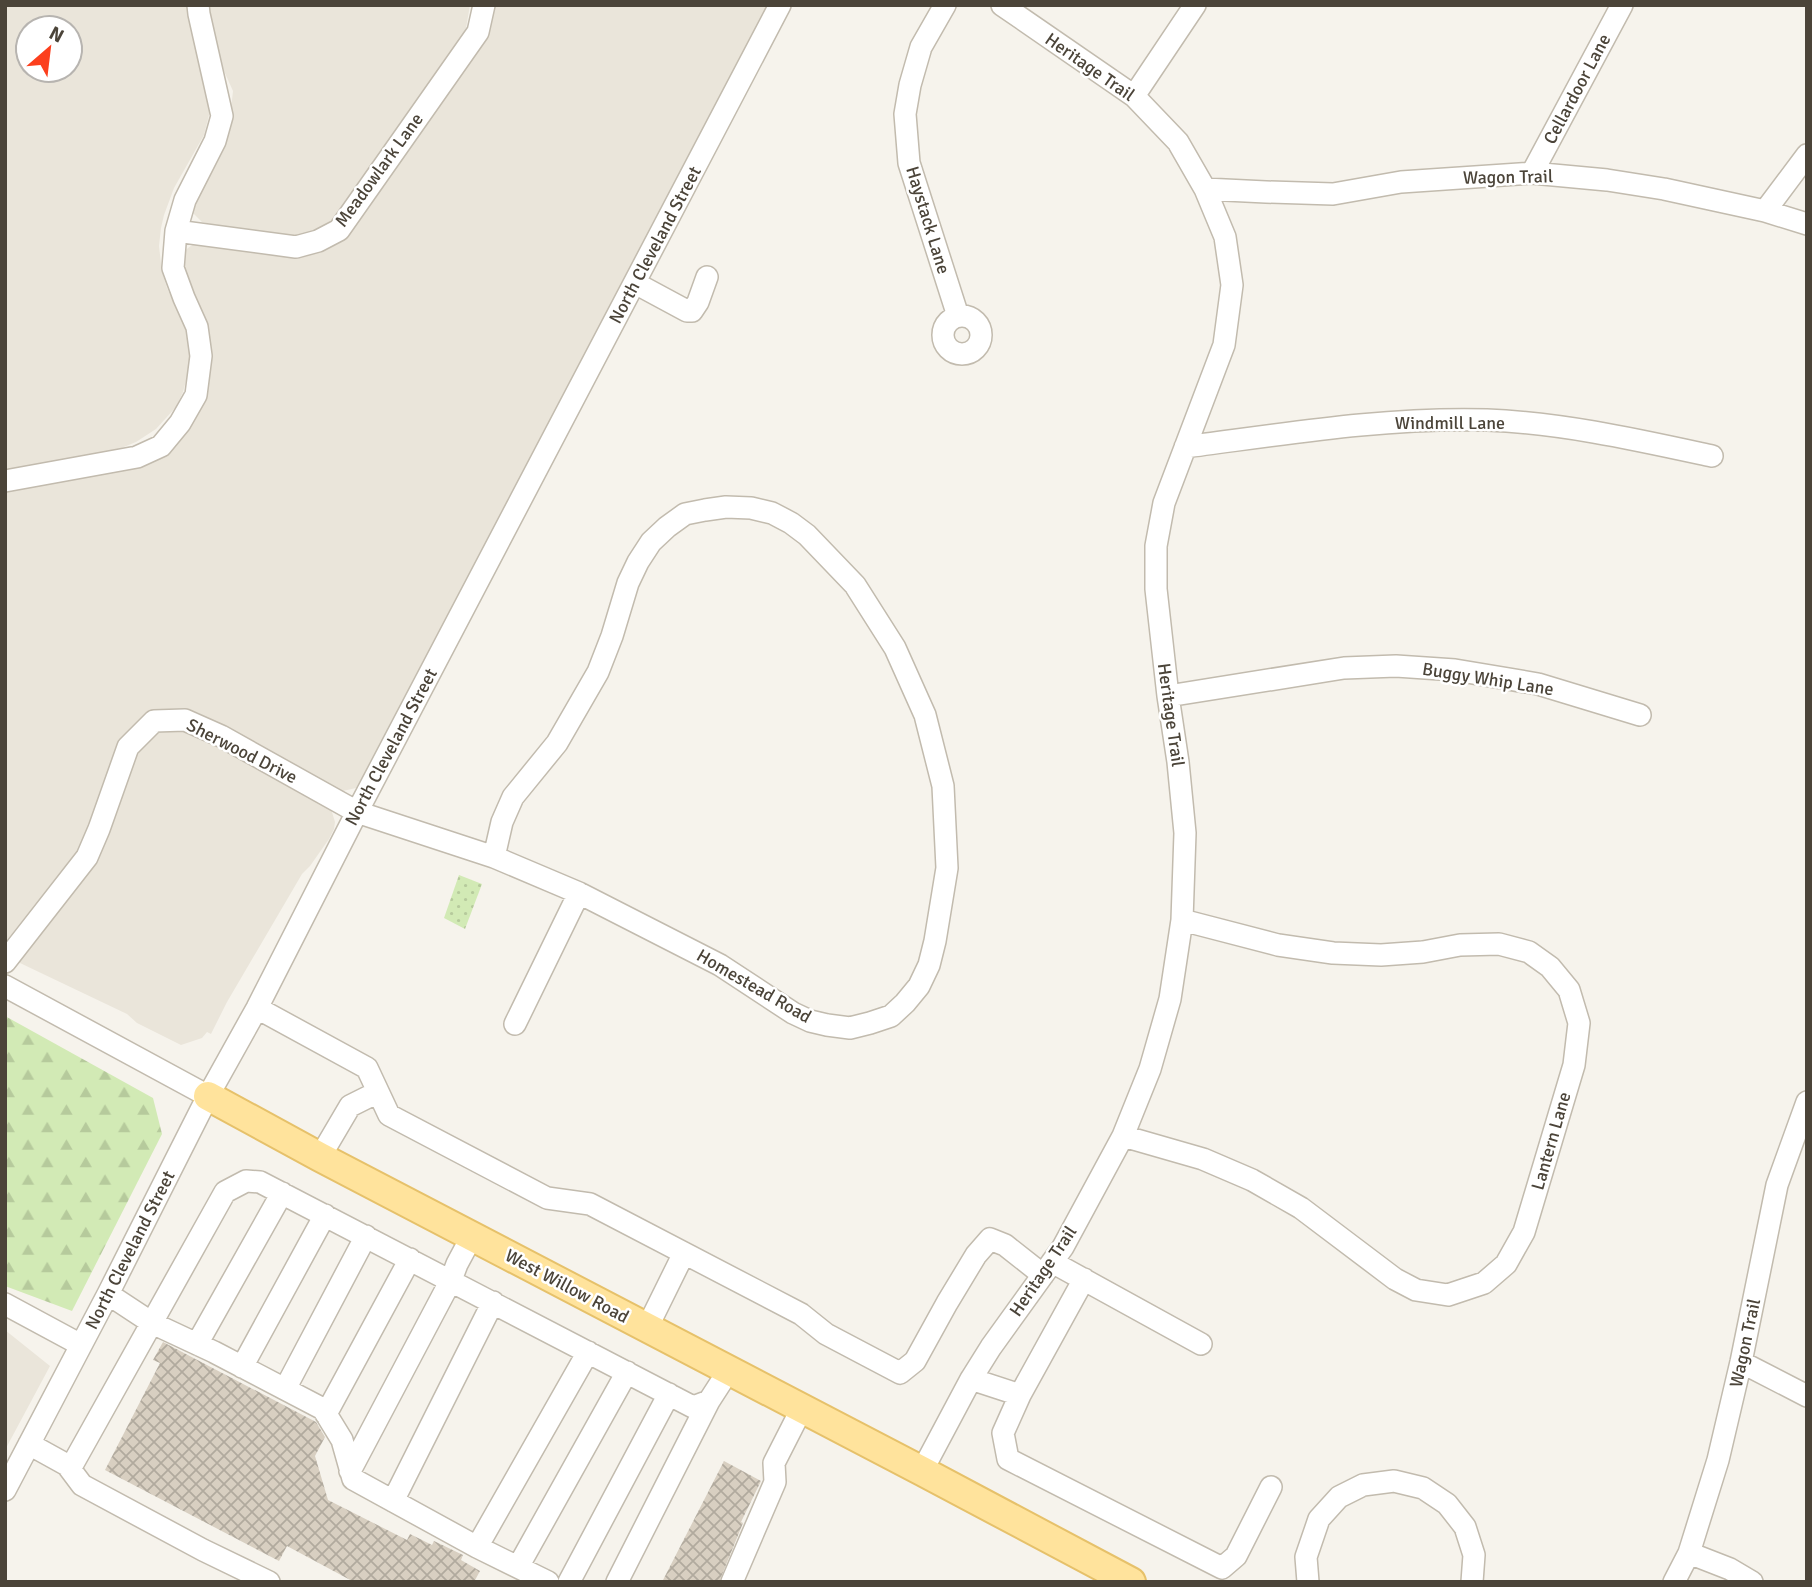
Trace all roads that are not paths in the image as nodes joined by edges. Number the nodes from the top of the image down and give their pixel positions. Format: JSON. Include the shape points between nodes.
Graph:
{"nodes":[{"id":1,"x":198,"y":5,"type":"edge"},
{"id":2,"x":484,"y":5,"type":"edge"},
{"id":3,"x":780,"y":5,"type":"edge"},
{"id":4,"x":945,"y":5,"type":"edge"},
{"id":5,"x":1002,"y":5,"type":"edge"},
{"id":6,"x":1195,"y":5,"type":"edge"},
{"id":7,"x":1622,"y":5,"type":"edge"},
{"id":8,"x":1135,"y":96,"type":"junction"},
{"id":9,"x":1807,"y":155,"type":"edge"},
{"id":10,"x":1532,"y":173,"type":"junction"},
{"id":11,"x":1205,"y":189,"type":"junction"},
{"id":12,"x":1765,"y":211,"type":"junction"},
{"id":13,"x":1807,"y":224,"type":"edge"},
{"id":14,"x":176,"y":231,"type":"junction"},
{"id":15,"x":707,"y":277,"type":"dead end"},
{"id":16,"x":635,"y":283,"type":"junction"},
{"id":17,"x":958,"y":316,"type":"dead end"},
{"id":18,"x":1185,"y":447,"type":"junction"},
{"id":19,"x":1712,"y":456,"type":"dead end"},
{"id":20,"x":5,"y":481,"type":"edge"},
{"id":21,"x":1168,"y":696,"type":"junction"},
{"id":22,"x":1640,"y":715,"type":"dead end"},
{"id":23,"x":357,"y":812,"type":"junction"},
{"id":24,"x":494,"y":857,"type":"junction"},
{"id":25,"x":579,"y":892,"type":"junction"},
{"id":26,"x":1182,"y":920,"type":"junction"},
{"id":27,"x":5,"y":962,"type":"edge"},
{"id":28,"x":5,"y":986,"type":"edge"},
{"id":29,"x":257,"y":1008,"type":"junction"},
{"id":30,"x":515,"y":1024,"type":"dead end"},
{"id":31,"x":378,"y":1092,"type":"junction"},
{"id":32,"x":208,"y":1096,"type":"junction"},
{"id":33,"x":1807,"y":1102,"type":"edge"},
{"id":34,"x":1123,"y":1136,"type":"junction"},
{"id":35,"x":320,"y":1157,"type":"junction"},
{"id":36,"x":282,"y":1193,"type":"junction"},
{"id":37,"x":325,"y":1215,"type":"junction"},
{"id":38,"x":366,"y":1236,"type":"junction"},
{"id":39,"x":472,"y":1236,"type":"junction"},
{"id":40,"x":684,"y":1253,"type":"junction"},
{"id":41,"x":410,"y":1259,"type":"junction"},
{"id":42,"x":1047,"y":1268,"type":"junction"},
{"id":43,"x":1084,"y":1279,"type":"junction"},
{"id":44,"x":452,"y":1280,"type":"junction"},
{"id":45,"x":108,"y":1294,"type":"junction"},
{"id":46,"x":493,"y":1302,"type":"junction"},
{"id":47,"x":5,"y":1304,"type":"edge"},
{"id":48,"x":152,"y":1322,"type":"junction"},
{"id":49,"x":647,"y":1328,"type":"junction"},
{"id":50,"x":197,"y":1344,"type":"junction"},
{"id":51,"x":1201,"y":1344,"type":"dead end"},
{"id":52,"x":81,"y":1345,"type":"junction"},
{"id":53,"x":589,"y":1352,"type":"junction"},
{"id":54,"x":1741,"y":1362,"type":"junction"},
{"id":55,"x":242,"y":1367,"type":"junction"},
{"id":56,"x":729,"y":1370,"type":"junction"},
{"id":57,"x":627,"y":1372,"type":"junction"},
{"id":58,"x":971,"y":1379,"type":"junction"},
{"id":59,"x":285,"y":1389,"type":"junction"},
{"id":60,"x":669,"y":1394,"type":"junction"},
{"id":61,"x":1020,"y":1395,"type":"junction"},
{"id":62,"x":1807,"y":1396,"type":"edge"},
{"id":63,"x":709,"y":1401,"type":"junction"},
{"id":64,"x":802,"y":1408,"type":"junction"},
{"id":65,"x":326,"y":1414,"type":"junction"},
{"id":66,"x":29,"y":1444,"type":"junction"},
{"id":67,"x":70,"y":1469,"type":"junction"},
{"id":68,"x":351,"y":1471,"type":"junction"},
{"id":69,"x":922,"y":1471,"type":"junction"},
{"id":70,"x":1271,"y":1487,"type":"dead end"},
{"id":71,"x":5,"y":1490,"type":"edge"},
{"id":72,"x":393,"y":1501,"type":"junction"},
{"id":73,"x":477,"y":1548,"type":"junction"},
{"id":74,"x":1689,"y":1553,"type":"junction"},
{"id":75,"x":519,"y":1567,"type":"junction"},
{"id":76,"x":269,"y":1582,"type":"edge"},
{"id":77,"x":548,"y":1582,"type":"edge"},
{"id":78,"x":569,"y":1582,"type":"edge"},
{"id":79,"x":617,"y":1582,"type":"edge"},
{"id":80,"x":732,"y":1582,"type":"edge"},
{"id":81,"x":1132,"y":1582,"type":"edge"},
{"id":82,"x":1308,"y":1582,"type":"edge"},
{"id":83,"x":1472,"y":1582,"type":"edge"},
{"id":84,"x":1674,"y":1582,"type":"edge"},
{"id":85,"x":1752,"y":1582,"type":"edge"}],
"edges":[{"from":1,"to":14,"type":"street","via":[[222,116]]},
{"from":2,"to":14,"type":"street","name":"Meadowlark Lane","via":[[478,32],[338,230],[296,247]]},
{"from":3,"to":16,"type":"street","name":"North Cleveland Street"},
{"from":4,"to":17,"type":"street","name":"Haystack Lane","via":[[921,47],[905,114],[909,163]]},
{"from":5,"to":8,"type":"street","name":"Heritage Trail"},
{"from":6,"to":8,"type":"street"},
{"from":7,"to":10,"type":"street","name":"Cellardoor Lane"},
{"from":8,"to":11,"type":"street","name":"Heritage Trail","via":[[1178,142]]},
{"from":9,"to":12,"type":"street"},
{"from":10,"to":11,"type":"street","name":"Wagon Trail","via":[[1401,181],[1333,194]]},
{"from":10,"to":12,"type":"street","name":"Wagon Trail","via":[[1664,188]]},
{"from":11,"to":18,"type":"street","name":"Heritage Trail","via":[[1225,237],[1232,285],[1224,345]]},
{"from":12,"to":13,"type":"street","name":"Wagon Trail"},
{"from":14,"to":20,"type":"street","via":[[173,268],[197,327],[201,356],[196,395],[180,423],[161,446],[137,457]]},
{"from":15,"to":16,"type":"street","via":[[692,311]]},
{"from":16,"to":23,"type":"street","name":"North Cleveland Street"},
{"from":18,"to":19,"type":"street","name":"Windmill Lane","via":[[1417,420],[1488,420],[1622,437]]},
{"from":18,"to":21,"type":"street","name":"Heritage Trail","via":[[1164,503],[1156,546]]},
{"from":21,"to":22,"type":"street","name":"Buggy Whip Lane","via":[[1344,668],[1396,666],[1538,684]]},
{"from":21,"to":26,"type":"street","name":"Heritage Trail","via":[[1185,833]]},
{"from":23,"to":24,"type":"street","name":"Homestead Road"},
{"from":23,"to":27,"type":"street","name":"Sherwood Drive","via":[[221,736],[185,720],[154,721],[128,747],[88,857]]},
{"from":23,"to":29,"type":"street","name":"North Cleveland Street"},
{"from":24,"to":25,"type":"street","name":"Homestead Road"},
{"from":24,"to":25,"type":"street","name":"Homestead Road","via":[[508,805],[557,743],[598,673],[628,583],[651,542],[685,514],[726,507],[772,513],[791,523],[855,585],[895,648],[925,715],[943,786],[947,868],[935,941],[919,986],[891,1016],[870,1023],[850,1028],[810,1021],[720,965]]},
{"from":25,"to":30,"type":"street"},
{"from":26,"to":34,"type":"street","name":"Heritage Trail","via":[[1170,999],[1150,1069]]},
{"from":26,"to":34,"type":"street","name":"Lantern Lane","via":[[1278,945],[1333,953],[1381,955],[1499,944],[1529,952],[1570,990],[1579,1023],[1574,1065],[1524,1232],[1506,1264],[1484,1283],[1448,1295],[1416,1290],[1395,1279],[1301,1208],[1252,1180],[1203,1159]]},
{"from":28,"to":32,"type":"street","name":"West Willow Road"},
{"from":29,"to":31,"type":"street","via":[[368,1068]]},
{"from":29,"to":32,"type":"street","name":"North Cleveland Street"},
{"from":31,"to":35,"type":"street","via":[[350,1106]]},
{"from":31,"to":40,"type":"street","via":[[388,1115],[547,1198],[590,1204]]},
{"from":32,"to":35,"type":"main road","name":"West Willow Road"},
{"from":32,"to":45,"type":"street","name":"North Cleveland Street"},
{"from":33,"to":54,"type":"street","name":"Wagon Trail","via":[[1777,1185]]},
{"from":34,"to":42,"type":"street","name":"Heritage Trail"},
{"from":35,"to":39,"type":"main road","name":"West Willow Road"},
{"from":36,"to":37,"type":"street"},
{"from":36,"to":48,"type":"street","via":[[246,1181],[225,1192]]},
{"from":36,"to":50,"type":"street"},
{"from":37,"to":38,"type":"street"},
{"from":37,"to":55,"type":"street"},
{"from":38,"to":41,"type":"street"},
{"from":38,"to":59,"type":"street"},
{"from":39,"to":44,"type":"street"},
{"from":39,"to":49,"type":"main road","name":"West Willow Road"},
{"from":40,"to":42,"type":"street","via":[[900,1373],[915,1361],[976,1255],[990,1239]]},
{"from":40,"to":49,"type":"street"},
{"from":41,"to":44,"type":"street"},
{"from":41,"to":65,"type":"street"},
{"from":42,"to":43,"type":"street"},
{"from":42,"to":58,"type":"street","name":"Heritage Trail"},
{"from":43,"to":51,"type":"street"},
{"from":43,"to":61,"type":"street"},
{"from":44,"to":46,"type":"street"},
{"from":44,"to":68,"type":"street"},
{"from":45,"to":48,"type":"street"},
{"from":45,"to":52,"type":"street","name":"North Cleveland Street"},
{"from":46,"to":53,"type":"street"},
{"from":46,"to":72,"type":"street"},
{"from":47,"to":52,"type":"street"},
{"from":48,"to":50,"type":"street"},
{"from":48,"to":67,"type":"street"},
{"from":49,"to":56,"type":"main road","name":"West Willow Road"},
{"from":50,"to":55,"type":"street"},
{"from":52,"to":66,"type":"street","name":"North Cleveland Street"},
{"from":53,"to":57,"type":"street"},
{"from":53,"to":73,"type":"street"},
{"from":54,"to":62,"type":"street"},
{"from":54,"to":74,"type":"street","name":"Wagon Trail","via":[[1718,1460]]},
{"from":55,"to":59,"type":"street"},
{"from":56,"to":63,"type":"street"},
{"from":56,"to":64,"type":"main road","name":"West Willow Road"},
{"from":57,"to":60,"type":"street"},
{"from":57,"to":75,"type":"street"},
{"from":58,"to":61,"type":"street"},
{"from":58,"to":69,"type":"street","name":"Heritage Trail"},
{"from":59,"to":65,"type":"street"},
{"from":60,"to":63,"type":"street","via":[[693,1407]]},
{"from":60,"to":78,"type":"street"},
{"from":61,"to":70,"type":"street","via":[[1003,1433],[1008,1459],[1222,1568],[1236,1556]]},
{"from":63,"to":79,"type":"street"},
{"from":64,"to":69,"type":"main road","name":"West Willow Road"},
{"from":64,"to":80,"type":"street","via":[[774,1462],[775,1482]]},
{"from":65,"to":68,"type":"street","via":[[342,1440]]},
{"from":66,"to":67,"type":"street"},
{"from":66,"to":71,"type":"street","name":"North Cleveland Street"},
{"from":67,"to":76,"type":"street","via":[[82,1485]]},
{"from":68,"to":72,"type":"street","via":[[353,1479]]},
{"from":69,"to":81,"type":"main road","name":"West Willow Road"},
{"from":72,"to":73,"type":"street"},
{"from":73,"to":75,"type":"street"},
{"from":74,"to":84,"type":"street","name":"Wagon Trail"},
{"from":74,"to":85,"type":"street"},
{"from":75,"to":77,"type":"street"},
{"from":82,"to":83,"type":"street","via":[[1306,1557],[1319,1519],[1339,1497],[1363,1485],[1394,1481],[1423,1488],[1447,1504],[1465,1527],[1474,1555]]}]}
